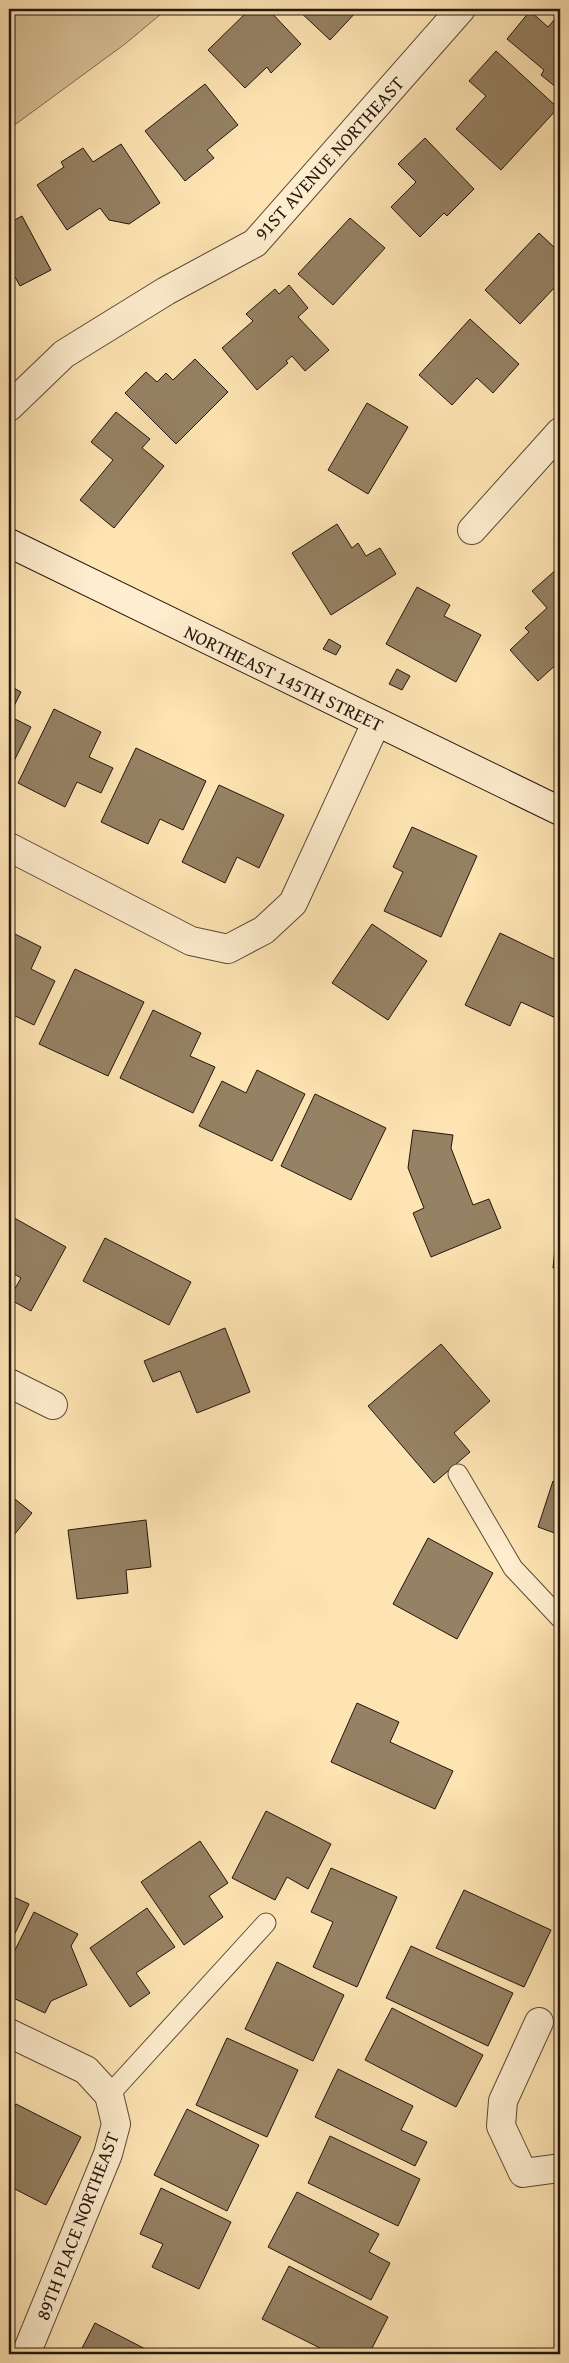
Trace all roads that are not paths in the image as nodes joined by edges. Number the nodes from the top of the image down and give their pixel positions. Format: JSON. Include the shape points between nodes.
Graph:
{"nodes":[{"id":1,"x":461,"y":9,"type":"edge"},
{"id":2,"x":9,"y":407,"type":"edge"},
{"id":3,"x":560,"y":432,"type":"edge"},
{"id":4,"x":472,"y":530,"type":"dead end"},
{"id":5,"x":9,"y":543,"type":"edge"},
{"id":6,"x":376,"y":723,"type":"junction"},
{"id":7,"x":560,"y":811,"type":"edge"},
{"id":8,"x":9,"y":847,"type":"edge"},
{"id":9,"x":9,"y":1384,"type":"edge"},
{"id":10,"x":52,"y":1405,"type":"dead end"},
{"id":11,"x":458,"y":1474,"type":"dead end"},
{"id":12,"x":560,"y":1618,"type":"edge"},
{"id":13,"x":266,"y":1923,"type":"dead end"},
{"id":14,"x":539,"y":2022,"type":"dead end"},
{"id":15,"x":9,"y":2033,"type":"edge"},
{"id":16,"x":110,"y":2095,"type":"junction"},
{"id":17,"x":560,"y":2168,"type":"edge"},
{"id":18,"x":26,"y":2354,"type":"edge"}],
"edges":[{"from":1,"to":2,"type":"street","name":"91ST AVENUE NORTHEAST","via":[[255,243],[166,291],[64,354]]},
{"from":3,"to":4,"type":"street"},
{"from":5,"to":6,"type":"street","name":"NORTHEAST 145TH STREET"},
{"from":6,"to":7,"type":"street","name":"NORTHEAST 145TH STREET"},
{"from":6,"to":8,"type":"street","via":[[294,903],[264,930],[228,949],[191,940]]},
{"from":9,"to":10,"type":"street"},
{"from":11,"to":12,"type":"lane","via":[[513,1568]]},
{"from":13,"to":16,"type":"lane"},
{"from":14,"to":17,"type":"street","via":[[503,2101],[501,2126],[523,2173]]},
{"from":15,"to":16,"type":"street","via":[[86,2070]]},
{"from":16,"to":18,"type":"street","name":"89TH PLACE NORTHEAST","via":[[116,2124],[108,2154]]}]}
